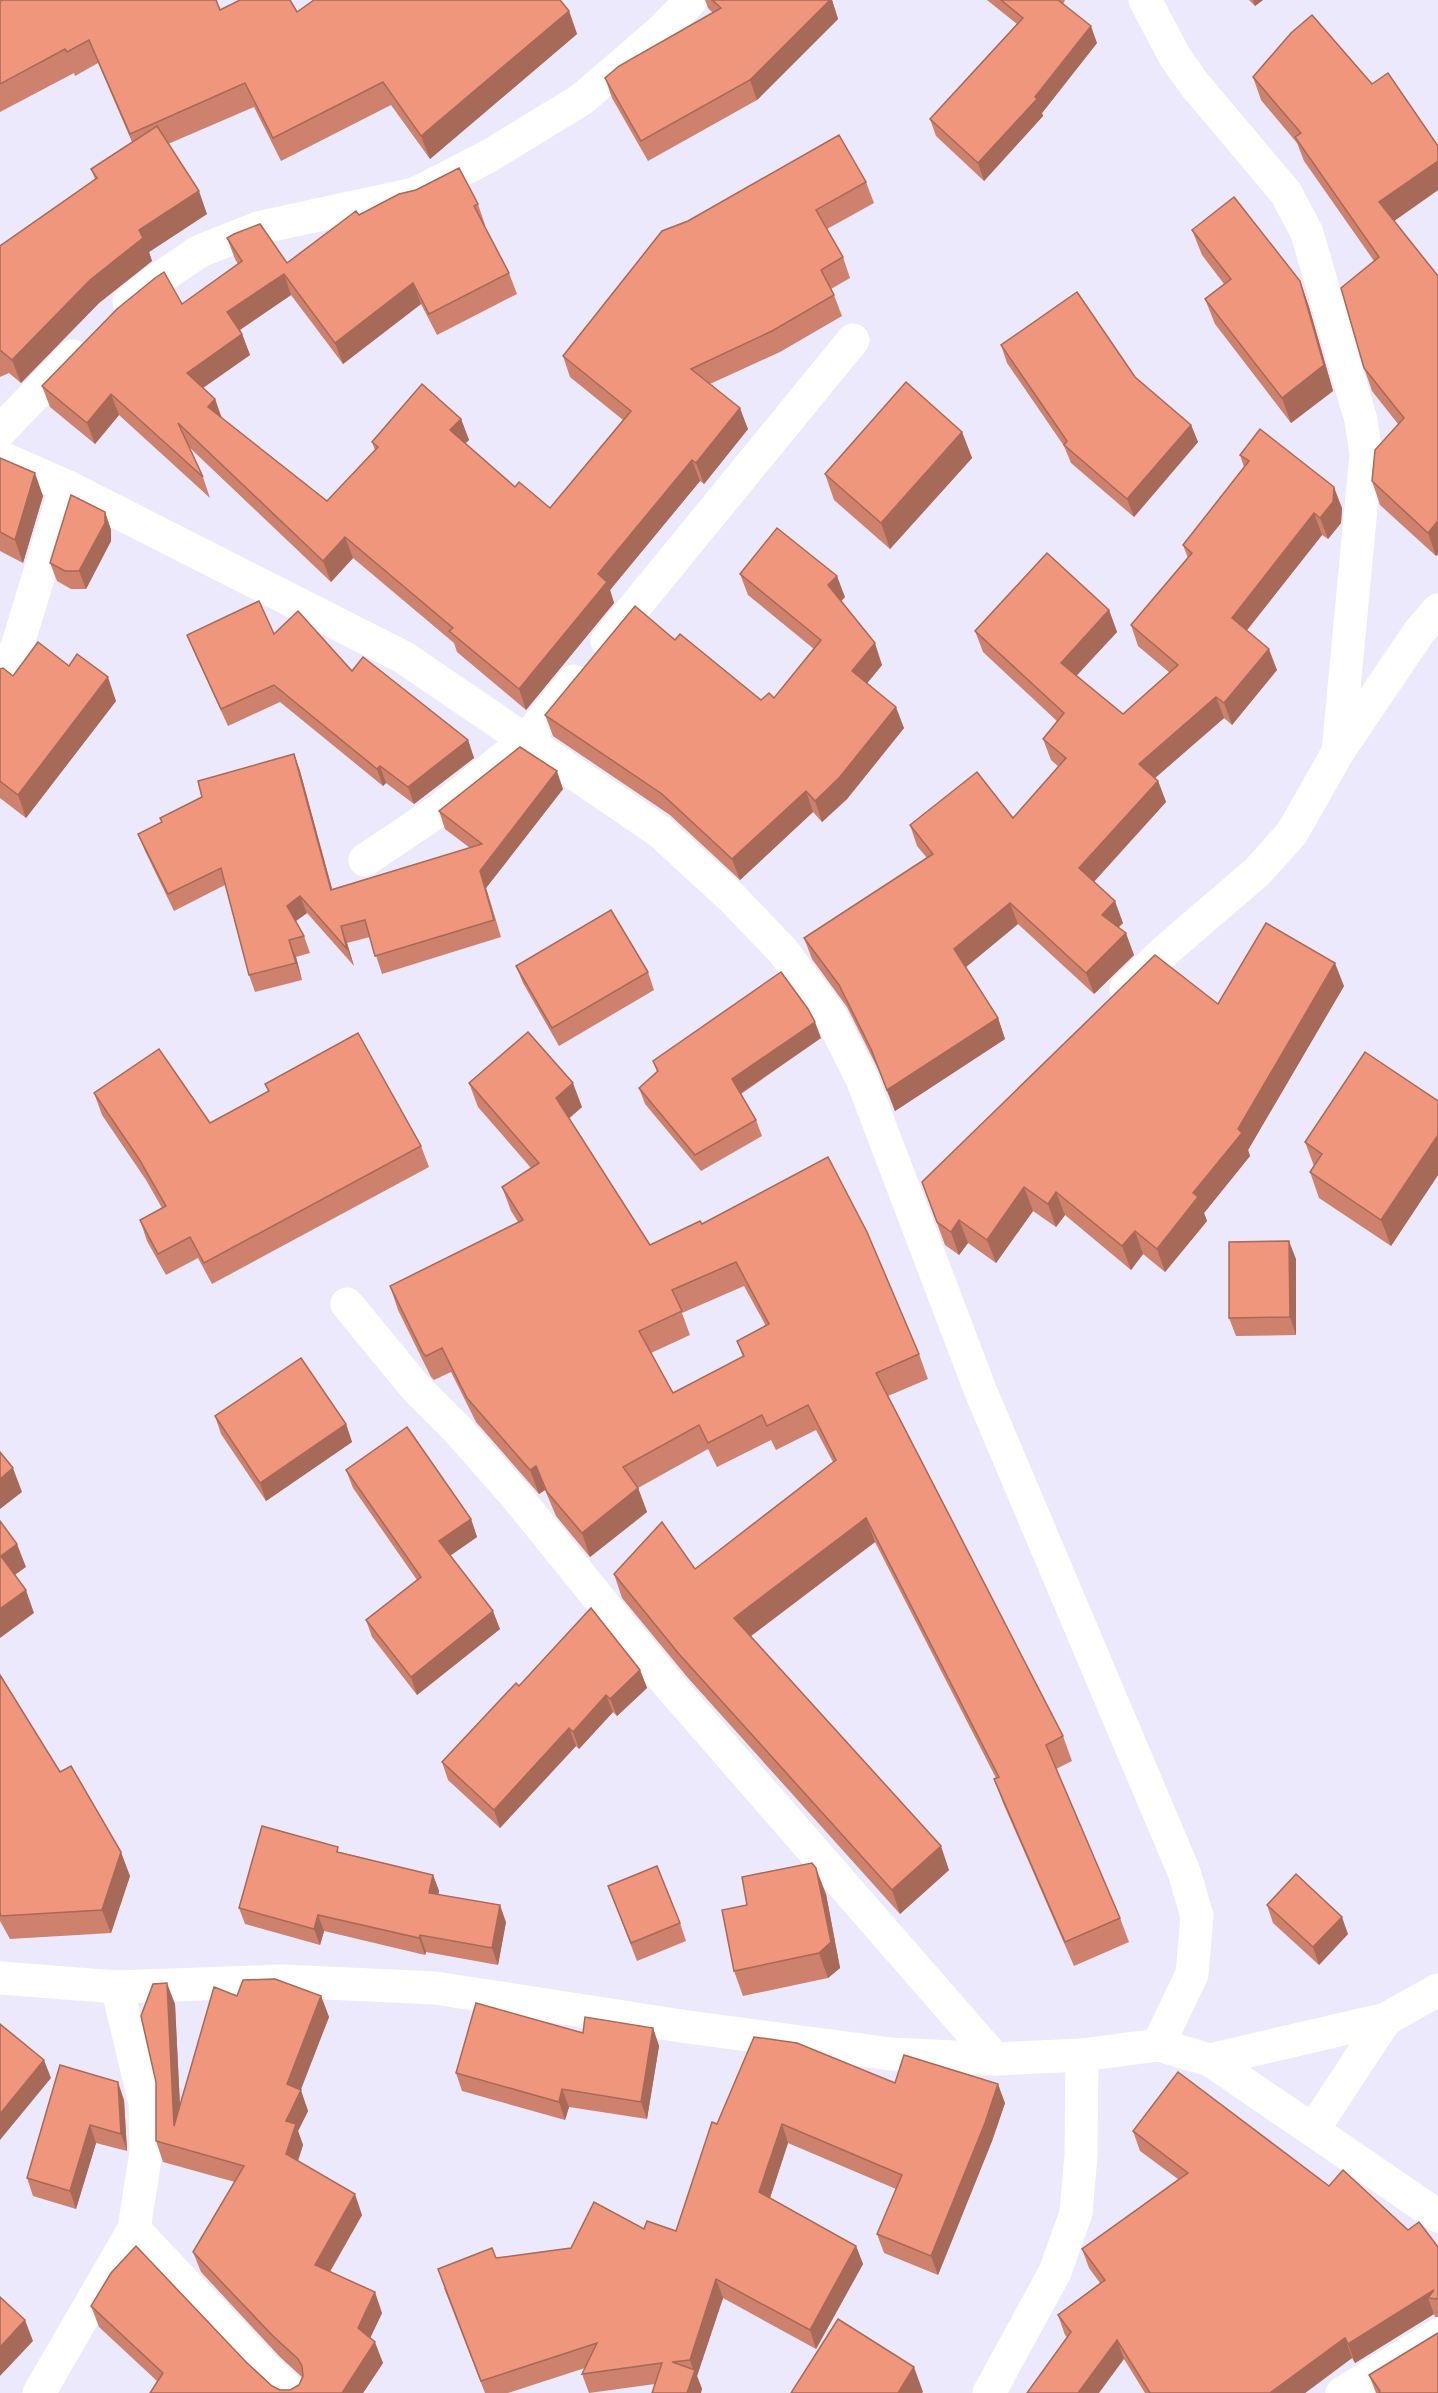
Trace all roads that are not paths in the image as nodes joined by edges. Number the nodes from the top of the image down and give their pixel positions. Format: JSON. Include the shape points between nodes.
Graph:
{"nodes":[{"id":1,"x":690,"y":0,"type":"edge"},
{"id":2,"x":1145,"y":0,"type":"edge"},
{"id":3,"x":853,"y":340,"type":"dead end"},
{"id":4,"x":0,"y":431,"type":"edge"},
{"id":5,"x":0,"y":457,"type":"edge"},
{"id":6,"x":66,"y":486,"type":"junction"},
{"id":7,"x":1438,"y":610,"type":"edge"},
{"id":8,"x":0,"y":677,"type":"edge"},
{"id":9,"x":526,"y":740,"type":"junction"},
{"id":10,"x":1338,"y":752,"type":"junction"},
{"id":11,"x":365,"y":860,"type":"dead end"},
{"id":12,"x":1101,"y":1014,"type":"edge"},
{"id":13,"x":933,"y":1178,"type":"edge"},
{"id":14,"x":907,"y":1202,"type":"junction"},
{"id":15,"x":347,"y":1304,"type":"dead end"},
{"id":16,"x":0,"y":1978,"type":"edge"},
{"id":17,"x":117,"y":1987,"type":"junction"},
{"id":18,"x":1438,"y":1990,"type":"edge"},
{"id":19,"x":1386,"y":2019,"type":"junction"},
{"id":20,"x":1158,"y":2045,"type":"junction"},
{"id":21,"x":1082,"y":2055,"type":"junction"},
{"id":22,"x":994,"y":2059,"type":"junction"},
{"id":23,"x":1210,"y":2060,"type":"junction"},
{"id":24,"x":1313,"y":2130,"type":"junction"},
{"id":25,"x":1438,"y":2216,"type":"edge"},
{"id":26,"x":134,"y":2229,"type":"junction"},
{"id":27,"x":1438,"y":2335,"type":"edge"},
{"id":28,"x":39,"y":2393,"type":"edge"},
{"id":29,"x":292,"y":2393,"type":"edge"},
{"id":30,"x":989,"y":2393,"type":"edge"},
{"id":31,"x":1342,"y":2393,"type":"edge"}],
"edges":[{"from":1,"to":4,"type":"street","via":[[661,31],[582,99],[489,156],[415,194],[258,228],[200,251],[151,284],[100,328]]},
{"from":2,"to":10,"type":"street","via":[[1175,57],[1286,193],[1307,232],[1361,420],[1366,455]]},
{"from":3,"to":9,"type":"street"},
{"from":5,"to":6,"type":"street"},
{"from":6,"to":8,"type":"street","via":[[17,647]]},
{"from":6,"to":9,"type":"street","via":[[403,657]]},
{"from":7,"to":10,"type":"street"},
{"from":9,"to":11,"type":"street","via":[[438,811]]},
{"from":9,"to":14,"type":"street","via":[[659,831],[783,951],[830,1015],[862,1079]]},
{"from":10,"to":12,"type":"street","via":[[1292,833],[1257,872],[1165,951]]},
{"from":13,"to":14,"type":"street"},
{"from":14,"to":20,"type":"street","via":[[981,1392],[1184,1872],[1197,1916],[1192,1974]]},
{"from":15,"to":22,"type":"street","via":[[416,1388],[516,1496],[668,1684]]},
{"from":16,"to":17,"type":"street"},
{"from":17,"to":22,"type":"street","via":[[283,1981],[435,1988],[880,2052]]},
{"from":17,"to":26,"type":"street","via":[[145,2103],[146,2152]]},
{"from":18,"to":19,"type":"street"},
{"from":19,"to":23,"type":"street"},
{"from":19,"to":24,"type":"street"},
{"from":20,"to":21,"type":"street"},
{"from":20,"to":23,"type":"street"},
{"from":21,"to":22,"type":"street"},
{"from":21,"to":30,"type":"street","via":[[1076,2213],[1055,2272]]},
{"from":23,"to":24,"type":"street"},
{"from":24,"to":25,"type":"street"},
{"from":26,"to":28,"type":"street"},
{"from":26,"to":29,"type":"street"},
{"from":27,"to":31,"type":"street"}]}
